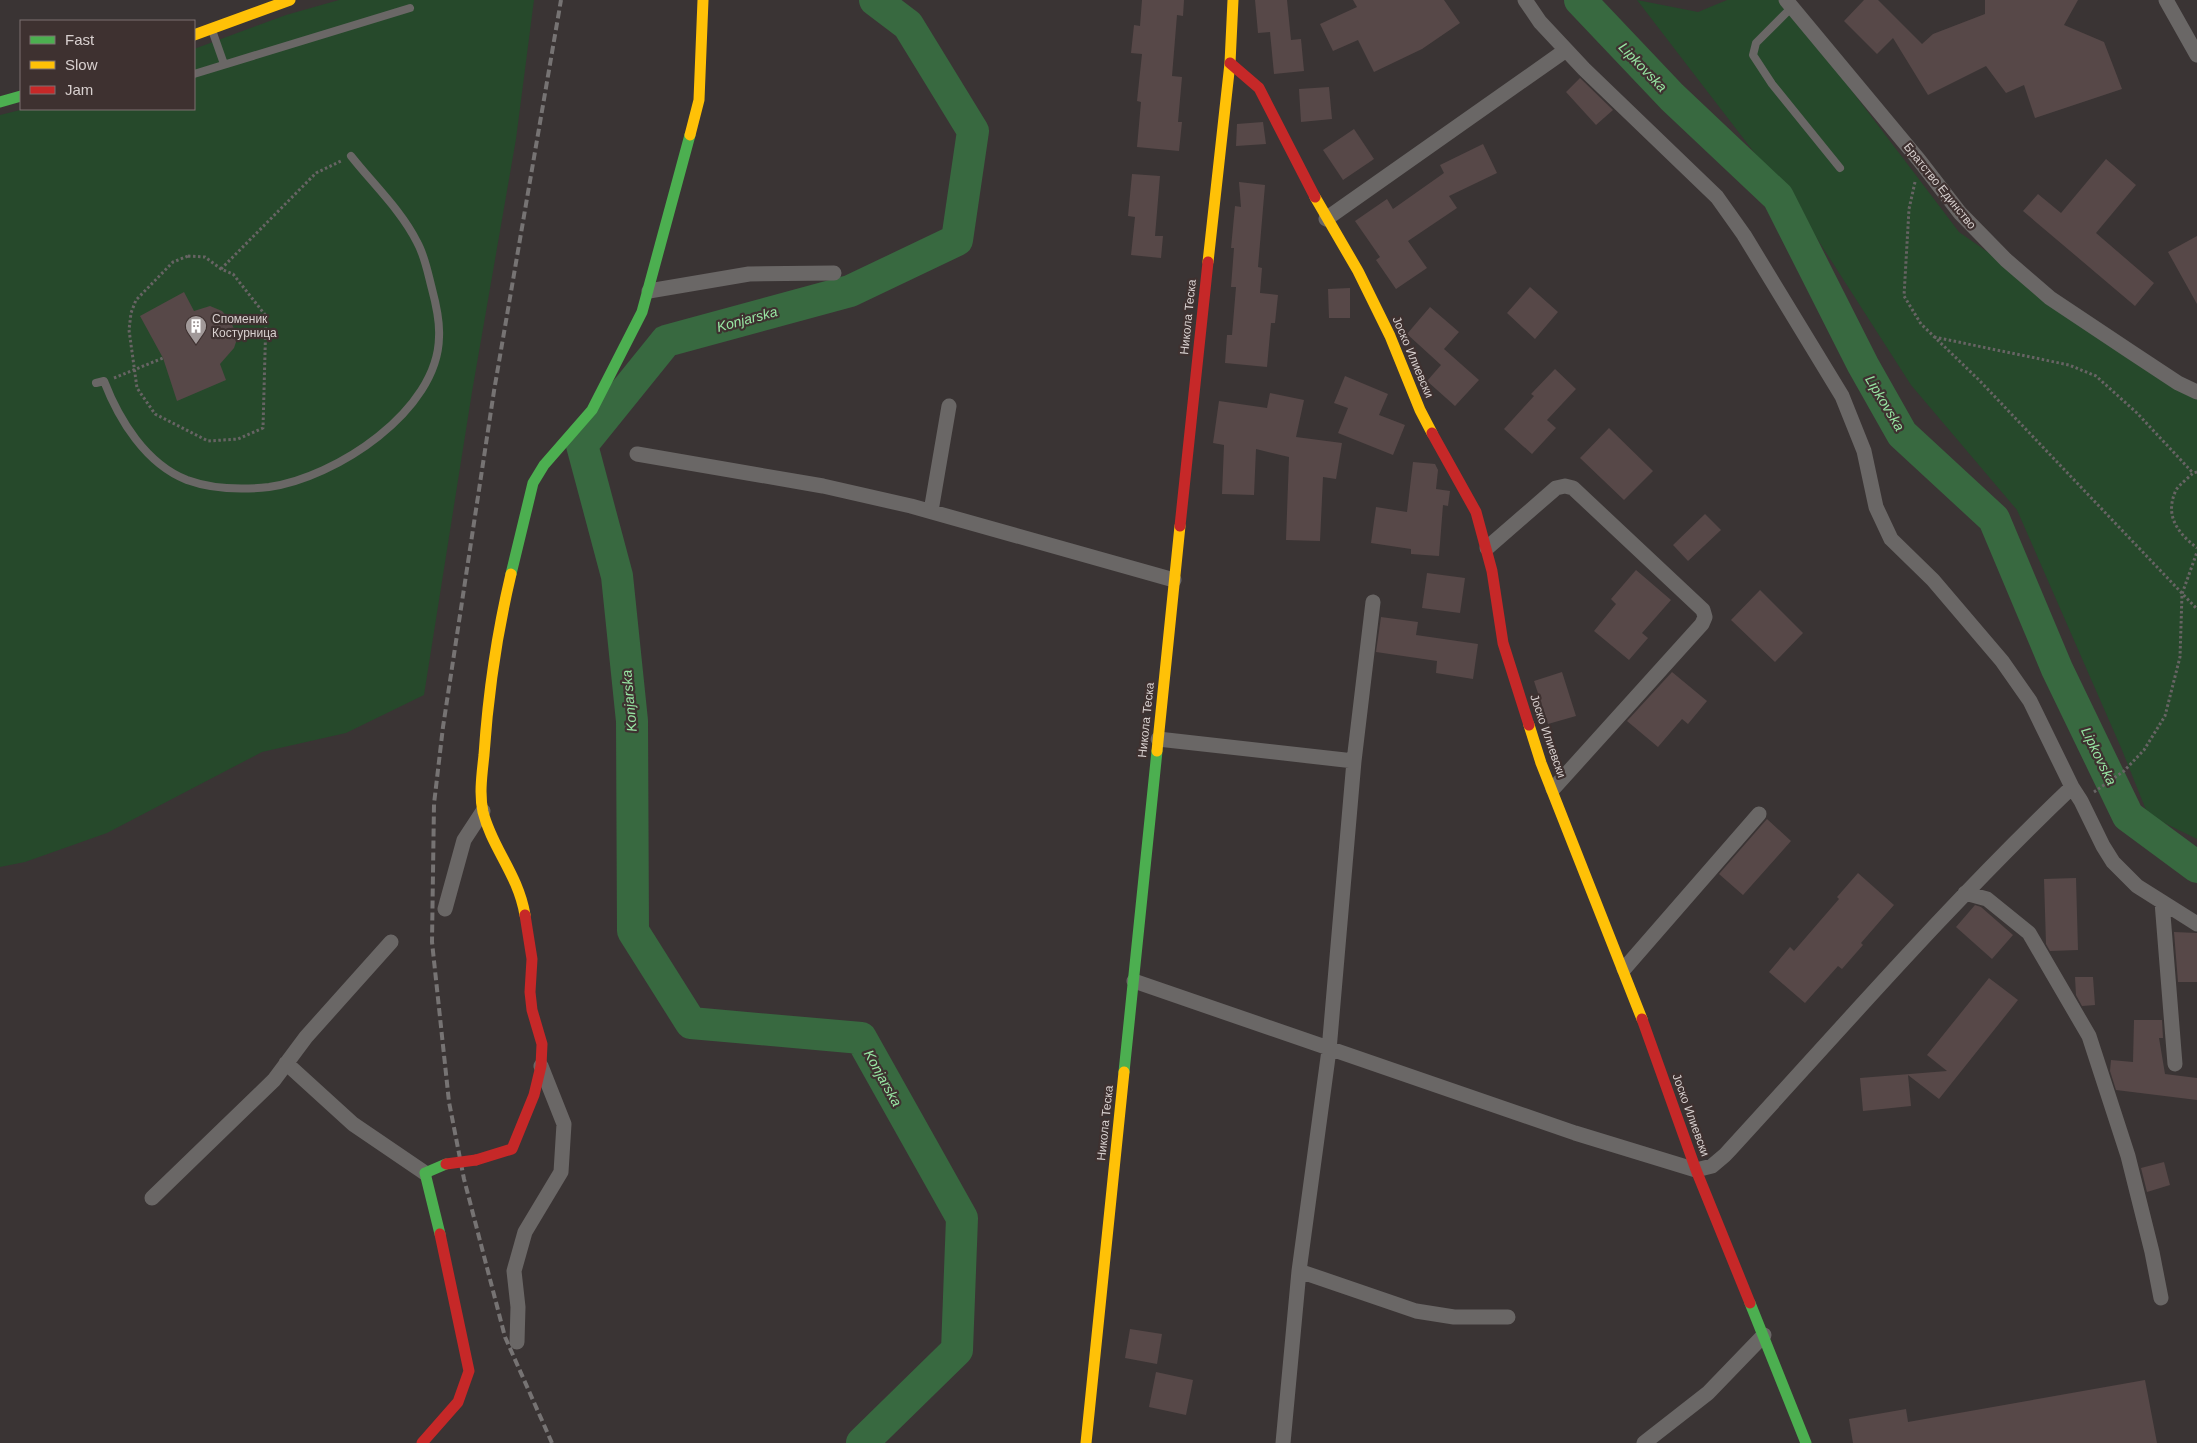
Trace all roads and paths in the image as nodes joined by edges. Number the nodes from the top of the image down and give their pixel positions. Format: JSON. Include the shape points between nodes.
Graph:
{"nodes":[{"id":1,"x":290,"y":0,"type":"edge"},
{"id":2,"x":703,"y":0,"type":"edge"},
{"id":3,"x":1233,"y":0,"type":"edge"},
{"id":4,"x":1525,"y":0,"type":"edge"},
{"id":5,"x":2166,"y":0,"type":"edge"},
{"id":6,"x":1789,"y":3,"type":"edge"},
{"id":7,"x":410,"y":8,"type":"dead end"},
{"id":8,"x":212,"y":28,"type":"junction"},
{"id":9,"x":195,"y":35,"type":"edge"},
{"id":10,"x":1566,"y":50,"type":"junction"},
{"id":11,"x":2197,"y":55,"type":"edge"},
{"id":12,"x":1230,"y":62,"type":"junction"},
{"id":13,"x":224,"y":64,"type":"junction"},
{"id":14,"x":195,"y":74,"type":"edge"},
{"id":15,"x":20,"y":96,"type":"edge"},
{"id":16,"x":0,"y":102,"type":"edge"},
{"id":17,"x":351,"y":156,"type":"joint"},
{"id":18,"x":1920,"y":160,"type":"junction"},
{"id":19,"x":1840,"y":168,"type":"dead end"},
{"id":20,"x":1326,"y":219,"type":"junction"},
{"id":21,"x":221,"y":269,"type":"junction"},
{"id":22,"x":834,"y":273,"type":"dead end"},
{"id":23,"x":649,"y":291,"type":"junction"},
{"id":24,"x":1934,"y":337,"type":"junction"},
{"id":25,"x":163,"y":358,"type":"dead end"},
{"id":26,"x":134,"y":371,"type":"junction"},
{"id":27,"x":100,"y":382,"type":"joint"},
{"id":28,"x":2197,"y":392,"type":"edge"},
{"id":29,"x":949,"y":406,"type":"dead end"},
{"id":30,"x":637,"y":454,"type":"dead end"},
{"id":31,"x":2195,"y":473,"type":"edge"},
{"id":32,"x":931,"y":512,"type":"junction"},
{"id":33,"x":1487,"y":548,"type":"junction"},
{"id":34,"x":2197,"y":550,"type":"edge"},
{"id":35,"x":1174,"y":580,"type":"junction"},
{"id":36,"x":2182,"y":594,"type":"junction"},
{"id":37,"x":1373,"y":602,"type":"dead end"},
{"id":38,"x":2197,"y":609,"type":"edge"},
{"id":39,"x":1158,"y":739,"type":"junction"},
{"id":40,"x":1354,"y":761,"type":"junction"},
{"id":41,"x":2072,"y":786,"type":"junction"},
{"id":42,"x":1552,"y":789,"type":"junction"},
{"id":43,"x":2097,"y":789,"type":"dead end"},
{"id":44,"x":483,"y":811,"type":"junction"},
{"id":45,"x":1759,"y":814,"type":"dead end"},
{"id":46,"x":1965,"y":893,"type":"junction"},
{"id":47,"x":2162,"y":902,"type":"junction"},
{"id":48,"x":445,"y":909,"type":"dead end"},
{"id":49,"x":2197,"y":924,"type":"edge"},
{"id":50,"x":391,"y":942,"type":"dead end"},
{"id":51,"x":1624,"y":969,"type":"junction"},
{"id":52,"x":1134,"y":981,"type":"junction"},
{"id":53,"x":1329,"y":1050,"type":"junction"},
{"id":54,"x":286,"y":1063,"type":"junction"},
{"id":55,"x":2175,"y":1064,"type":"dead end"},
{"id":56,"x":541,"y":1066,"type":"junction"},
{"id":57,"x":1696,"y":1170,"type":"junction"},
{"id":58,"x":426,"y":1173,"type":"junction"},
{"id":59,"x":152,"y":1198,"type":"dead end"},
{"id":60,"x":1299,"y":1271,"type":"junction"},
{"id":61,"x":2161,"y":1298,"type":"dead end"},
{"id":62,"x":1508,"y":1317,"type":"dead end"},
{"id":63,"x":1764,"y":1334,"type":"junction"},
{"id":64,"x":517,"y":1342,"type":"dead end"},
{"id":65,"x":422,"y":1443,"type":"edge"},
{"id":66,"x":1086,"y":1443,"type":"edge"},
{"id":67,"x":1283,"y":1443,"type":"edge"},
{"id":68,"x":1644,"y":1443,"type":"edge"},
{"id":69,"x":1806,"y":1443,"type":"edge"}],
"edges":[{"from":1,"to":8,"type":"street"},
{"from":2,"to":23,"type":"street","via":[[699,100]]},
{"from":3,"to":12,"type":"street","name":"Никола Теска"},
{"from":4,"to":10,"type":"street"},
{"from":5,"to":11,"type":"street"},
{"from":6,"to":18,"type":"street","name":"Братство Единство"},
{"from":6,"to":19,"type":"lane","via":[[1756,43],[1753,55],[1772,84]]},
{"from":7,"to":13,"type":"lane"},
{"from":8,"to":9,"type":"street"},
{"from":8,"to":13,"type":"lane"},
{"from":10,"to":20,"type":"street"},
{"from":10,"to":41,"type":"street","via":[[1717,197],[1744,235],[1842,396],[1864,451],[1876,507],[1891,539],[1933,580],[2002,661],[2030,701]]},
{"from":12,"to":20,"type":"street","name":"Јоско Илиевски","via":[[1259,88],[1291,145]]},
{"from":12,"to":35,"type":"street","name":"Никола Теска"},
{"from":13,"to":14,"type":"lane"},
{"from":15,"to":16,"type":"street"},
{"from":17,"to":21,"type":"path","via":[[310,178]]},
{"from":17,"to":27,"type":"lane","via":[[401,216],[418,243],[436,304],[439,338],[422,391],[378,438],[323,469],[293,481],[270,487],[216,487],[186,479],[141,445]]},
{"from":18,"to":24,"type":"path","via":[[1909,209],[1904,296],[1921,324]]},
{"from":18,"to":28,"type":"street","name":"Братство Единство","via":[[1960,213],[2006,260],[2050,298],[2138,358]]},
{"from":20,"to":33,"type":"street","name":"Јоско Илиевски","via":[[1358,271],[1390,336],[1420,410],[1476,512]]},
{"from":21,"to":26,"type":"path","via":[[205,257],[188,256],[173,262],[136,300],[129,330]]},
{"from":21,"to":26,"type":"path","via":[[233,274],[266,316],[263,428],[238,439],[208,440],[155,414],[137,388]]},
{"from":22,"to":23,"type":"street","via":[[749,274]]},
{"from":23,"to":44,"type":"street","via":[[642,312],[592,410],[544,465],[533,484],[510,577],[487,710],[481,790]]},
{"from":24,"to":31,"type":"path","via":[[2069,365],[2096,376]]},
{"from":24,"to":36,"type":"path","via":[[1979,380]]},
{"from":25,"to":26,"type":"path"},
{"from":26,"to":27,"type":"path"},
{"from":29,"to":32,"type":"street"},
{"from":30,"to":32,"type":"street","via":[[823,486]]},
{"from":31,"to":34,"type":"path","via":[[2177,490],[2171,512],[2180,534]]},
{"from":32,"to":35,"type":"street"},
{"from":33,"to":42,"type":"street","name":"Јоско Илиевски","via":[[1509,664]]},
{"from":33,"to":42,"type":"street","via":[[1556,488],[1573,488],[1703,610],[1705,617]]},
{"from":34,"to":36,"type":"path"},
{"from":35,"to":39,"type":"street","name":"Никола Теска"},
{"from":36,"to":38,"type":"path"},
{"from":36,"to":43,"type":"path","via":[[2180,657],[2166,716],[2144,750],[2124,771]]},
{"from":37,"to":40,"type":"street"},
{"from":39,"to":40,"type":"street"},
{"from":39,"to":52,"type":"street","name":"Никола Теска"},
{"from":40,"to":53,"type":"street"},
{"from":41,"to":46,"type":"street"},
{"from":41,"to":47,"type":"street","via":[[2114,862],[2137,886]]},
{"from":42,"to":51,"type":"street","name":"Јоско Илиевски"},
{"from":44,"to":48,"type":"street","via":[[464,840]]},
{"from":44,"to":56,"type":"street","via":[[513,874],[527,917],[532,959],[530,992],[542,1044]]},
{"from":45,"to":51,"type":"street"},
{"from":46,"to":57,"type":"street","via":[[1725,1155],[1712,1166]]},
{"from":46,"to":61,"type":"street","via":[[1987,899],[2029,933],[2089,1036],[2128,1156]]},
{"from":47,"to":49,"type":"street"},
{"from":47,"to":55,"type":"street"},
{"from":50,"to":54,"type":"street"},
{"from":51,"to":57,"type":"street","name":"Јоско Илиевски"},
{"from":52,"to":53,"type":"street"},
{"from":52,"to":66,"type":"street","name":"Никола Теска"},
{"from":53,"to":57,"type":"street","via":[[1608,1144]]},
{"from":53,"to":60,"type":"street"},
{"from":54,"to":58,"type":"street","via":[[353,1124]]},
{"from":54,"to":59,"type":"street","via":[[238,1117]]},
{"from":56,"to":58,"type":"street","bridge":true,"via":[[523,1126],[512,1149],[476,1160],[446,1164]]},
{"from":56,"to":64,"type":"street","via":[[564,1124],[561,1172],[525,1232],[514,1271]]},
{"from":57,"to":63,"type":"street","name":"Јоско Илиевски"},
{"from":58,"to":65,"type":"street","via":[[469,1372],[458,1402]]},
{"from":60,"to":62,"type":"street","via":[[1416,1311],[1454,1317]]},
{"from":60,"to":67,"type":"street"},
{"from":63,"to":68,"type":"street","via":[[1708,1393]]},
{"from":63,"to":69,"type":"street","name":"Јоско Илиевски"}]}
